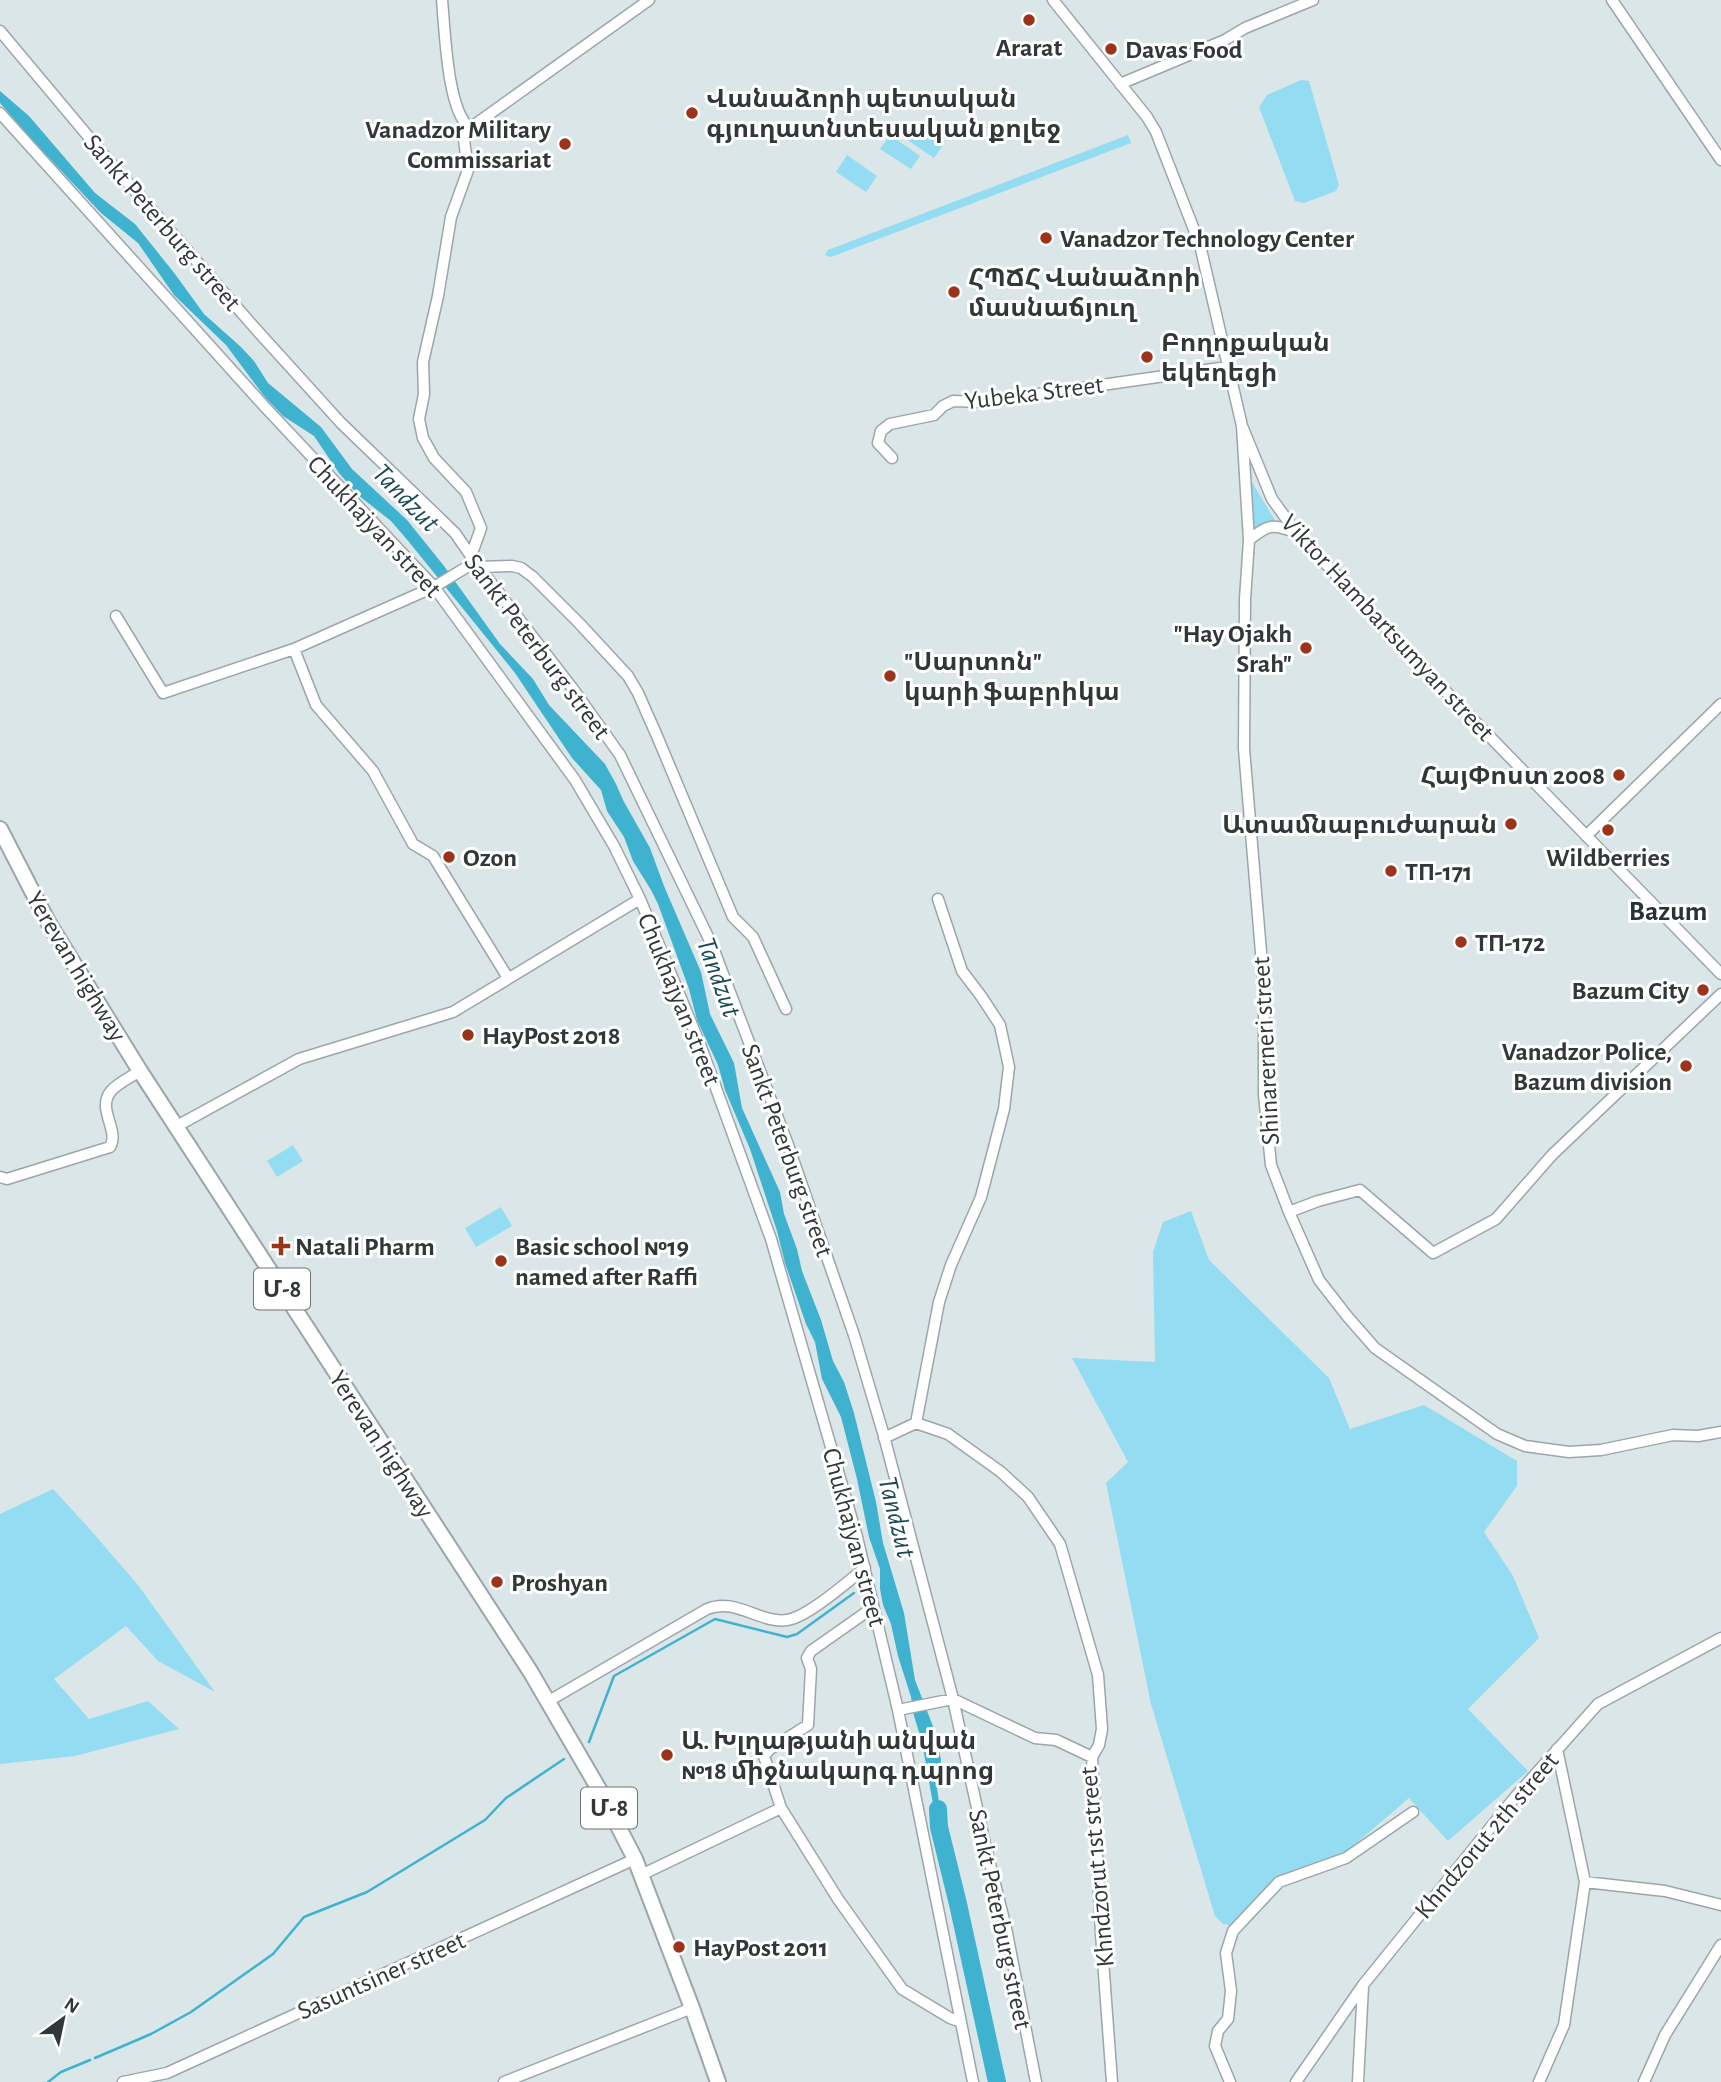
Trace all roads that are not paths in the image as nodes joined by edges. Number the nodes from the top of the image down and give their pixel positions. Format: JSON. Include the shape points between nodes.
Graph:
{"nodes":[{"id":1,"x":442,"y":0,"type":"edge"},
{"id":2,"x":649,"y":0,"type":"edge"},
{"id":3,"x":1054,"y":0,"type":"edge"},
{"id":4,"x":1313,"y":0,"type":"edge"},
{"id":5,"x":1612,"y":0,"type":"edge"},
{"id":6,"x":0,"y":31,"type":"edge"},
{"id":7,"x":1120,"y":84,"type":"junction"},
{"id":8,"x":0,"y":113,"type":"edge"},
{"id":9,"x":470,"y":128,"type":"junction"},
{"id":10,"x":1721,"y":160,"type":"edge"},
{"id":11,"x":1227,"y":367,"type":"junction"},
{"id":12,"x":1242,"y":426,"type":"junction"},
{"id":13,"x":892,"y":458,"type":"dead end"},
{"id":14,"x":1296,"y":532,"type":"junction"},
{"id":15,"x":1249,"y":540,"type":"junction"},
{"id":16,"x":475,"y":562,"type":"junction"},
{"id":17,"x":437,"y":586,"type":"junction"},
{"id":18,"x":116,"y":616,"type":"dead end"},
{"id":19,"x":294,"y":649,"type":"junction"},
{"id":20,"x":1721,"y":704,"type":"edge"},
{"id":21,"x":0,"y":829,"type":"edge"},
{"id":22,"x":1586,"y":836,"type":"junction"},
{"id":23,"x":640,"y":899,"type":"junction"},
{"id":24,"x":938,"y":900,"type":"dead end"},
{"id":25,"x":1721,"y":974,"type":"edge"},
{"id":26,"x":508,"y":978,"type":"junction"},
{"id":27,"x":1721,"y":994,"type":"edge"},
{"id":28,"x":786,"y":1009,"type":"dead end"},
{"id":29,"x":140,"y":1071,"type":"junction"},
{"id":30,"x":177,"y":1126,"type":"junction"},
{"id":31,"x":0,"y":1177,"type":"edge"},
{"id":32,"x":1289,"y":1212,"type":"junction"},
{"id":33,"x":916,"y":1423,"type":"junction"},
{"id":34,"x":1721,"y":1432,"type":"edge"},
{"id":35,"x":884,"y":1438,"type":"junction"},
{"id":36,"x":865,"y":1569,"type":"junction"},
{"id":37,"x":873,"y":1605,"type":"junction"},
{"id":38,"x":1721,"y":1638,"type":"edge"},
{"id":39,"x":953,"y":1699,"type":"junction"},
{"id":40,"x":547,"y":1702,"type":"junction"},
{"id":41,"x":902,"y":1709,"type":"junction"},
{"id":42,"x":1557,"y":1749,"type":"junction"},
{"id":43,"x":1092,"y":1758,"type":"junction"},
{"id":44,"x":781,"y":1808,"type":"junction"},
{"id":45,"x":1413,"y":1812,"type":"dead end"},
{"id":46,"x":635,"y":1860,"type":"junction"},
{"id":47,"x":641,"y":1875,"type":"junction"},
{"id":48,"x":1585,"y":1882,"type":"junction"},
{"id":49,"x":1721,"y":1905,"type":"edge"},
{"id":50,"x":1721,"y":1945,"type":"edge"},
{"id":51,"x":1363,"y":1985,"type":"junction"},
{"id":52,"x":692,"y":2008,"type":"junction"},
{"id":53,"x":961,"y":2022,"type":"junction"},
{"id":54,"x":123,"y":2082,"type":"edge"},
{"id":55,"x":504,"y":2082,"type":"edge"},
{"id":56,"x":718,"y":2082,"type":"edge"},
{"id":57,"x":973,"y":2082,"type":"edge"},
{"id":58,"x":1036,"y":2082,"type":"edge"},
{"id":59,"x":1112,"y":2082,"type":"edge"},
{"id":60,"x":1230,"y":2082,"type":"edge"},
{"id":61,"x":1296,"y":2082,"type":"edge"},
{"id":62,"x":1359,"y":2082,"type":"edge"},
{"id":63,"x":1539,"y":2082,"type":"edge"},
{"id":64,"x":1644,"y":2082,"type":"edge"}],
"edges":[{"from":1,"to":9,"type":"street","via":[[453,96],[463,123]]},
{"from":2,"to":9,"type":"street"},
{"from":3,"to":7,"type":"street","name":"Viktor Hambartsumyan street"},
{"from":4,"to":7,"type":"street"},
{"from":5,"to":10,"type":"street"},
{"from":6,"to":16,"type":"street","name":"Sankt Peterburg street","via":[[262,337],[341,423],[455,533]]},
{"from":7,"to":11,"type":"street","name":"Viktor Hambartsumyan street","via":[[1156,132],[1191,221]]},
{"from":8,"to":17,"type":"street","name":"Chukhajyan street","via":[[265,407]]},
{"from":9,"to":16,"type":"street","via":[[464,140],[467,170],[451,217],[423,362],[419,419],[423,438],[466,492],[481,528]]},
{"from":11,"to":12,"type":"street","name":"Viktor Hambartsumyan street"},
{"from":11,"to":13,"type":"street","name":"Yubeka Street","via":[[984,402],[953,401],[934,415],[890,424],[881,431],[878,443]]},
{"from":12,"to":14,"type":"street","name":"Viktor Hambartsumyan street","via":[[1272,499]]},
{"from":12,"to":15,"type":"street","name":"Shinarerneri street"},
{"from":14,"to":15,"type":"street","via":[[1270,526]]},
{"from":14,"to":22,"type":"street","name":"Viktor Hambartsumyan street"},
{"from":15,"to":32,"type":"street","name":"Shinarerneri street","via":[[1244,749],[1264,988],[1264,1095],[1271,1166]]},
{"from":16,"to":17,"type":"street"},
{"from":16,"to":28,"type":"street","via":[[521,568],[628,676],[733,917],[753,937]]},
{"from":16,"to":35,"type":"street","name":"Sankt Peterburg street","via":[[620,755],[712,945],[788,1142]]},
{"from":17,"to":19,"type":"street"},
{"from":17,"to":23,"type":"street","name":"Chukhajyan street","via":[[575,780]]},
{"from":18,"to":19,"type":"street","via":[[163,693]]},
{"from":19,"to":26,"type":"street","via":[[316,705],[373,771],[413,844],[433,856]]},
{"from":20,"to":22,"type":"street"},
{"from":21,"to":29,"type":"highway","name":"Yerevan highway","number":"Մ-8","via":[[48,922]]},
{"from":22,"to":25,"type":"street","name":"Viktor Hambartsumyan street"},
{"from":23,"to":26,"type":"street"},
{"from":23,"to":36,"type":"street","name":"Chukhajyan street","via":[[701,1047],[771,1239]]},
{"from":24,"to":33,"type":"street","via":[[962,971],[1000,1025],[1009,1067],[1004,1109],[981,1197],[939,1302]]},
{"from":26,"to":30,"type":"street","via":[[453,1012],[299,1059]]},
{"from":27,"to":32,"type":"street","via":[[1552,1155],[1496,1219],[1433,1253],[1360,1190]]},
{"from":29,"to":30,"type":"highway","name":"Yerevan highway","number":"Մ-8"},
{"from":29,"to":31,"type":"street","via":[[107,1098],[113,1137],[110,1147],[7,1180]]},
{"from":30,"to":40,"type":"highway","name":"Yerevan highway","number":"Մ-8"},
{"from":32,"to":34,"type":"street","name":"Shinarerneri street","via":[[1319,1280],[1375,1348],[1497,1434],[1525,1446],[1569,1452]]},
{"from":33,"to":35,"type":"street"},
{"from":33,"to":43,"type":"street","via":[[948,1434],[1001,1472],[1028,1497],[1060,1544],[1098,1675],[1102,1728]]},
{"from":35,"to":39,"type":"street","name":"Sankt Peterburg street"},
{"from":36,"to":37,"type":"street","name":"Chukhajyan street"},
{"from":36,"to":40,"type":"street","via":[[804,1614],[788,1620],[722,1604],[707,1609]]},
{"from":37,"to":41,"type":"street","name":"Chukhajyan street"},
{"from":37,"to":44,"type":"street","via":[[811,1650],[807,1658],[811,1669],[808,1725],[764,1756]]},
{"from":38,"to":42,"type":"street","name":"Khndzorut 2th street","via":[[1598,1704]]},
{"from":39,"to":41,"type":"street"},
{"from":39,"to":43,"type":"street","name":"Khndzorut 1st street","via":[[1035,1738],[1056,1740]]},
{"from":39,"to":58,"type":"street","name":"Sankt Peterburg street"},
{"from":40,"to":46,"type":"highway","name":"Yerevan highway","number":"Մ-8"},
{"from":41,"to":53,"type":"street","name":"Chukhajyan street"},
{"from":42,"to":48,"type":"street"},
{"from":42,"to":51,"type":"street","name":"Khndzorut 2th street"},
{"from":43,"to":59,"type":"street","name":"Khndzorut 1st street"},
{"from":44,"to":47,"type":"street"},
{"from":44,"to":53,"type":"street","via":[[902,1989]]},
{"from":45,"to":60,"type":"street","via":[[1346,1858],[1279,1882],[1233,1931],[1226,1953],[1231,1991],[1228,2019],[1218,2031],[1215,2046]]},
{"from":46,"to":47,"type":"highway","name":"Yerevan highway","number":"Մ-8"},
{"from":46,"to":54,"type":"street","name":"Sasuntsiner street","via":[[167,2073]]},
{"from":47,"to":52,"type":"highway","name":"Yerevan highway","number":"Մ-8"},
{"from":48,"to":49,"type":"street","via":[[1665,1891]]},
{"from":48,"to":63,"type":"street","via":[[1564,2025]]},
{"from":50,"to":64,"type":"street","via":[[1665,2035]]},
{"from":51,"to":61,"type":"street","name":"Khndzorut 2th street"},
{"from":51,"to":62,"type":"street"},
{"from":52,"to":55,"type":"street"},
{"from":52,"to":56,"type":"highway","name":"Yerevan highway","number":"Մ-8"},
{"from":53,"to":57,"type":"street","name":"Chukhajyan street"}]}
